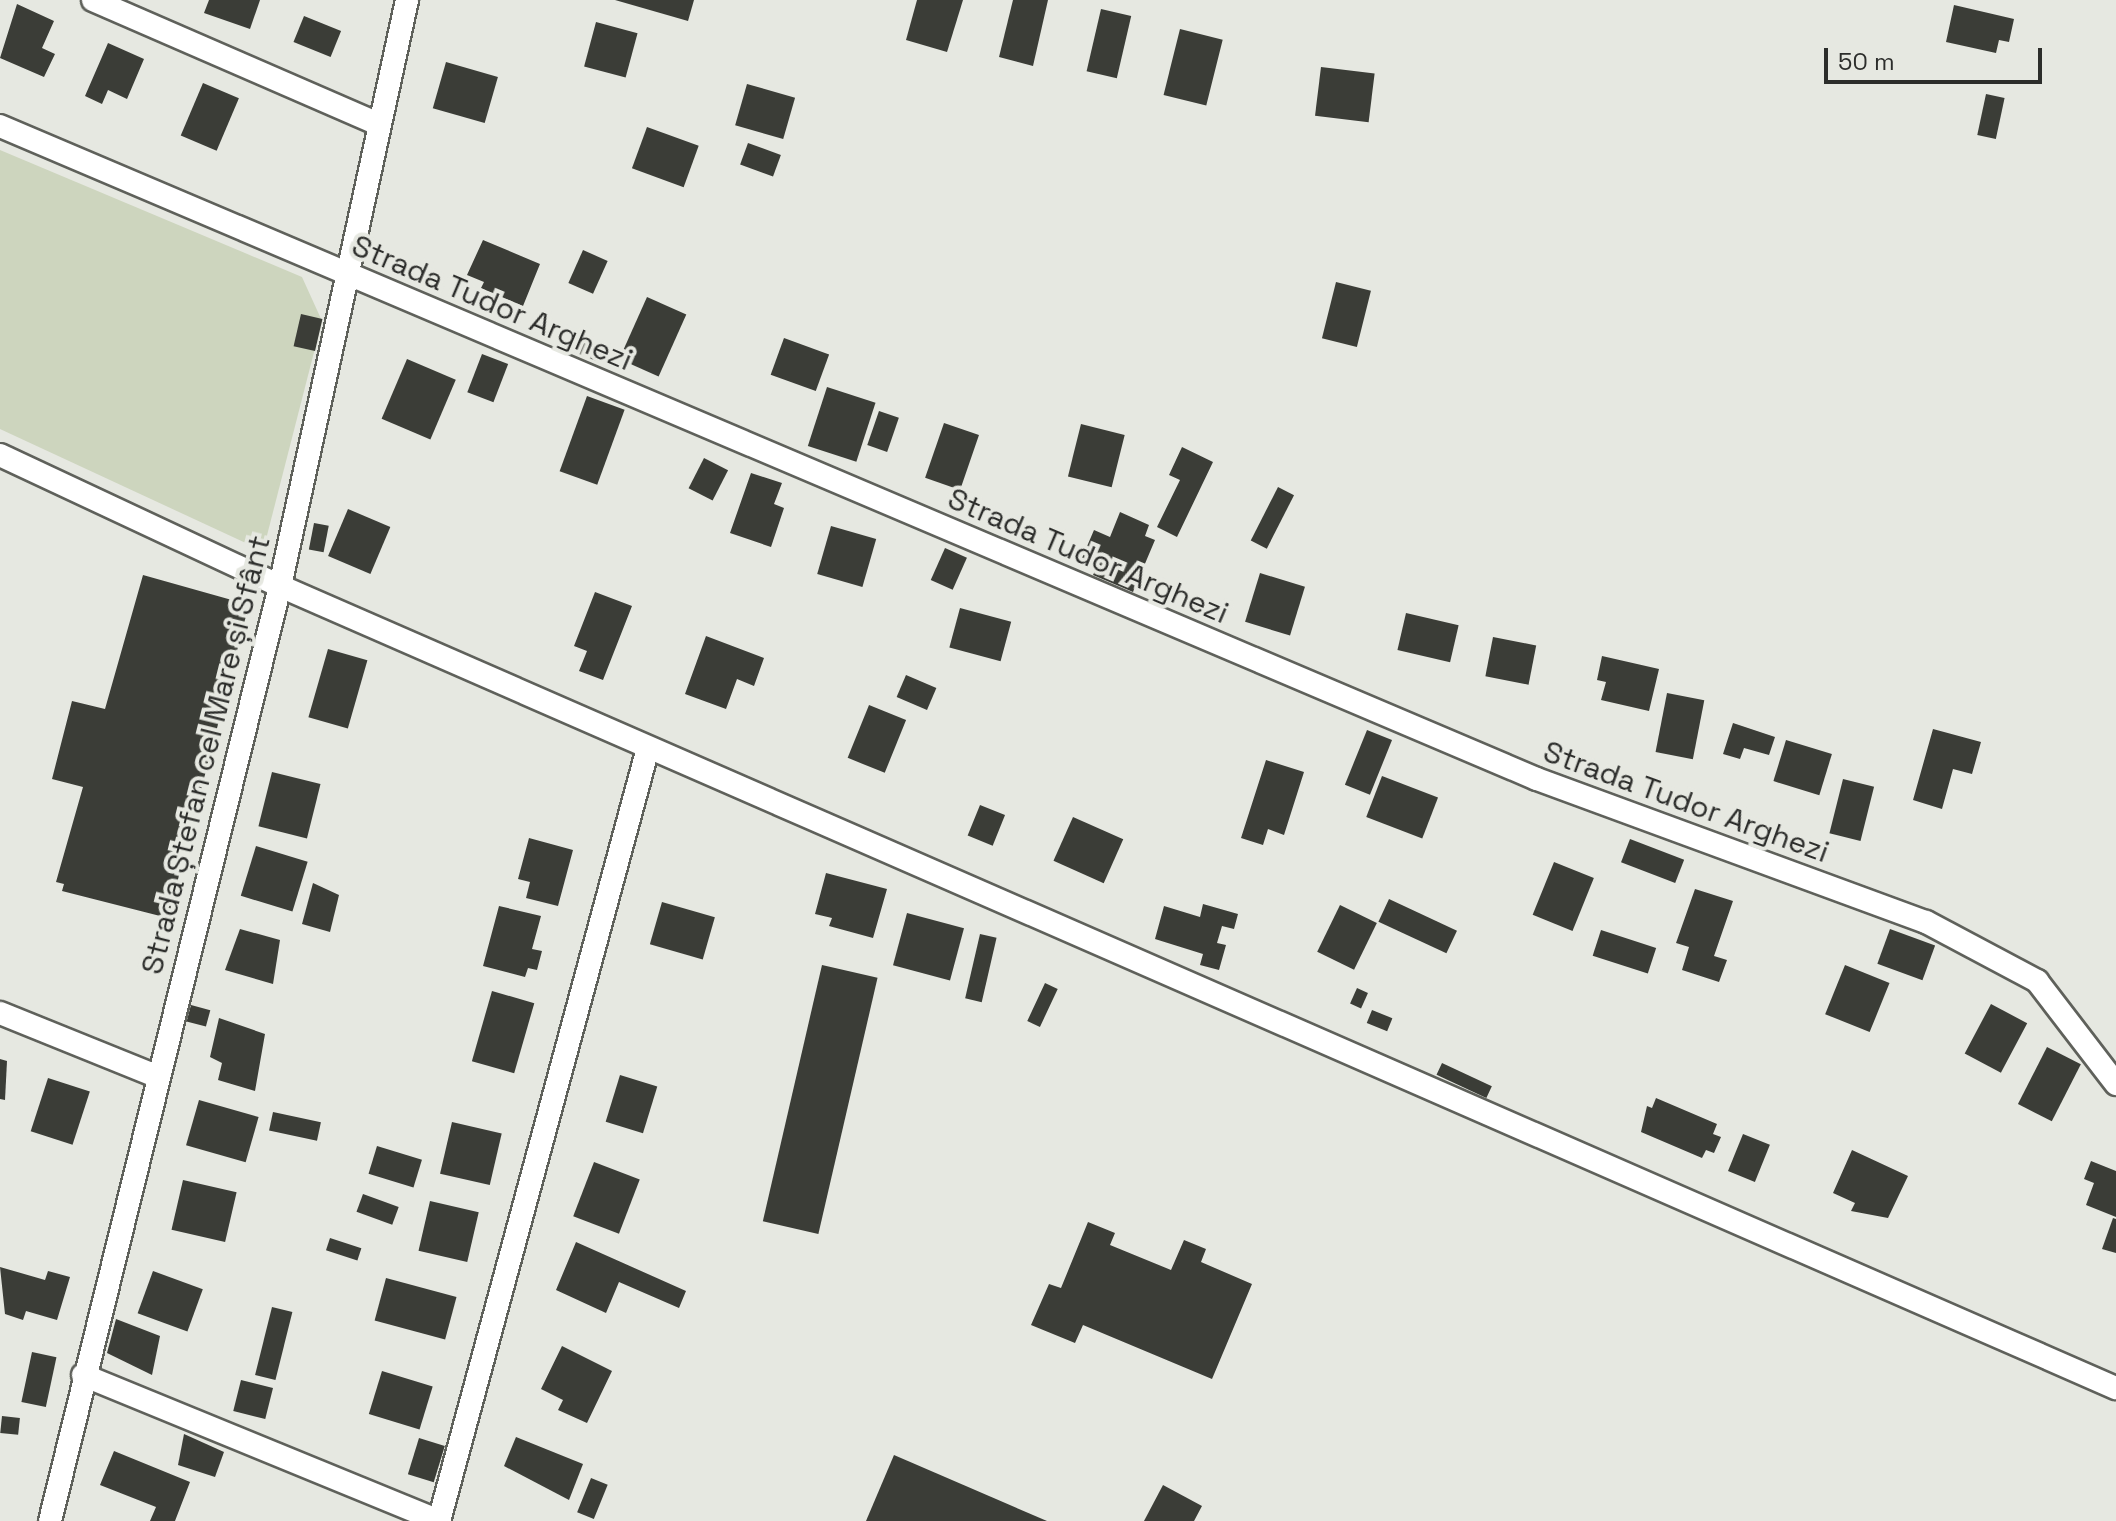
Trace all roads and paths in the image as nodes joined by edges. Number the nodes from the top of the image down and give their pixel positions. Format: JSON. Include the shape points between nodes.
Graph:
{"nodes":[{"id":1,"x":93,"y":0,"type":"edge"},
{"id":2,"x":407,"y":0,"type":"edge"},
{"id":3,"x":378,"y":124,"type":"junction"},
{"id":4,"x":0,"y":126,"type":"edge"},
{"id":5,"x":347,"y":274,"type":"junction"},
{"id":6,"x":0,"y":455,"type":"edge"},
{"id":7,"x":280,"y":586,"type":"junction"},
{"id":8,"x":648,"y":748,"type":"junction"},
{"id":9,"x":0,"y":1013,"type":"edge"},
{"id":10,"x":156,"y":1076,"type":"junction"},
{"id":11,"x":2116,"y":1084,"type":"edge"},
{"id":12,"x":83,"y":1375,"type":"junction"},
{"id":13,"x":2116,"y":1388,"type":"edge"},
{"id":14,"x":50,"y":1521,"type":"edge"}],
"edges":[{"from":1,"to":3,"type":"street"},
{"from":2,"to":3,"type":"street","name":"Strada Ștefan cel Mare și Sfânt"},
{"from":3,"to":5,"type":"street","name":"Strada Ștefan cel Mare și Sfânt"},
{"from":4,"to":5,"type":"street","name":"Strada Tudor Arghezi"},
{"from":5,"to":7,"type":"street","name":"Strada Ștefan cel Mare și Sfânt"},
{"from":5,"to":11,"type":"street","name":"Strada Tudor Arghezi","via":[[1537,779],[1926,922],[2037,981]]},
{"from":6,"to":7,"type":"street"},
{"from":7,"to":8,"type":"street"},
{"from":7,"to":10,"type":"street","name":"Strada Ștefan cel Mare și Sfânt"},
{"from":8,"to":12,"type":"street","via":[[439,1521]]},
{"from":8,"to":13,"type":"street"},
{"from":9,"to":10,"type":"street"},
{"from":10,"to":12,"type":"street","name":"Strada Ștefan cel Mare și Sfânt"},
{"from":12,"to":14,"type":"street","name":"Strada Ștefan cel Mare și Sfânt"}]}
